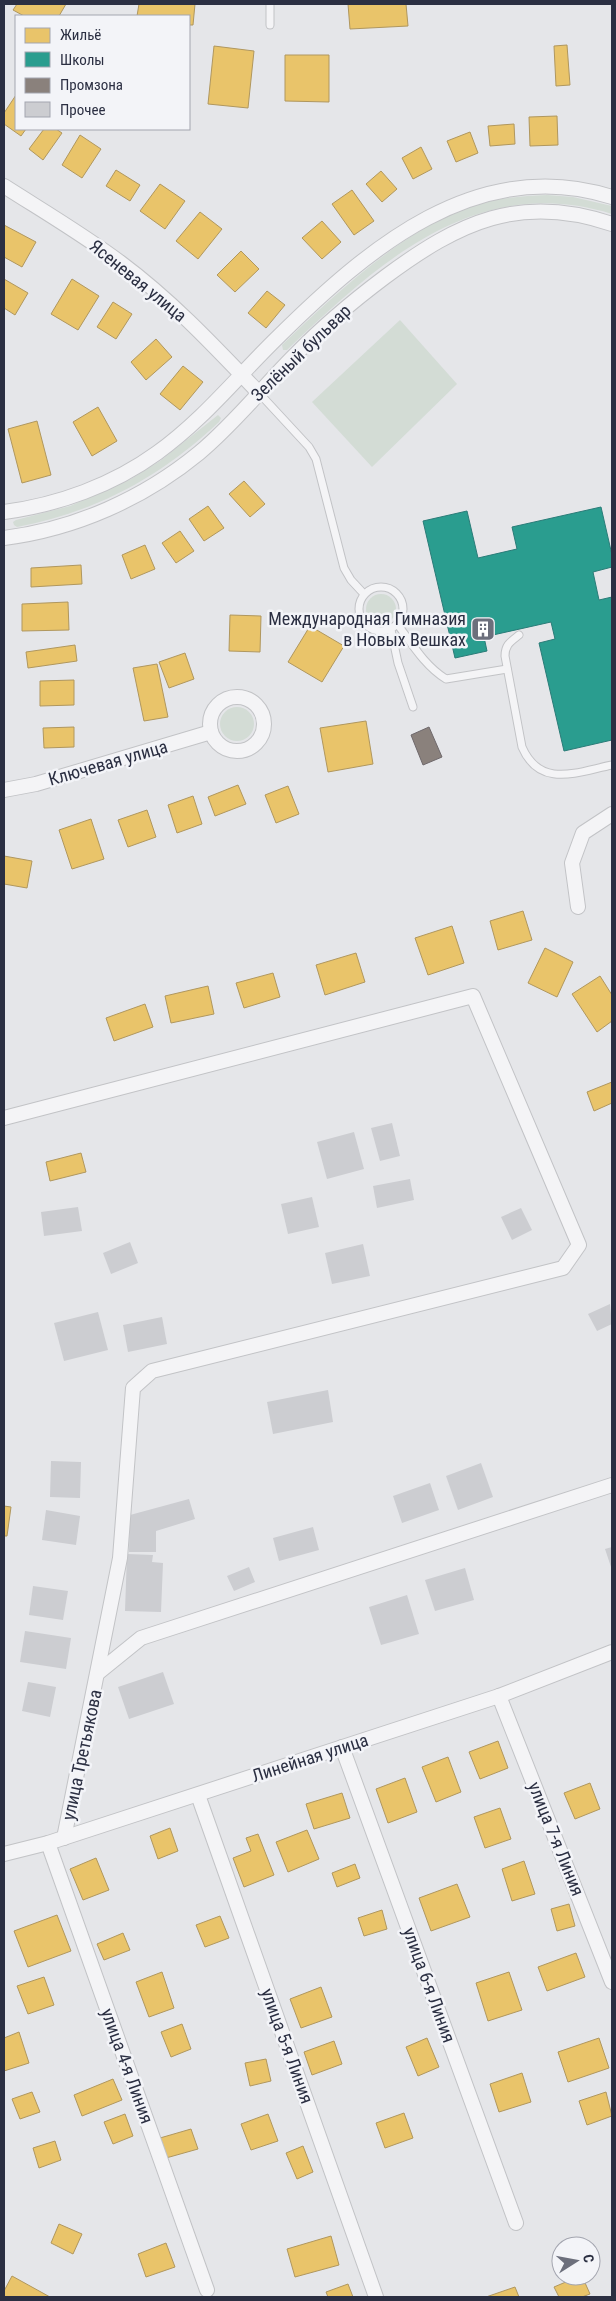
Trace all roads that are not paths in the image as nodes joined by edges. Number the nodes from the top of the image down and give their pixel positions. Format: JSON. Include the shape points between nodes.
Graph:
{"nodes":[{"id":1,"x":270,"y":4,"type":"edge"},
{"id":2,"x":270,"y":26,"type":"dead end"},
{"id":3,"x":4,"y":186,"type":"edge"},
{"id":4,"x":612,"y":197,"type":"edge"},
{"id":5,"x":612,"y":224,"type":"edge"},
{"id":6,"x":241,"y":375,"type":"junction"},
{"id":7,"x":259,"y":393,"type":"junction"},
{"id":8,"x":4,"y":512,"type":"edge"},
{"id":9,"x":4,"y":538,"type":"edge"},
{"id":10,"x":364,"y":594,"type":"junction"},
{"id":11,"x":398,"y":625,"type":"junction"},
{"id":12,"x":391,"y":630,"type":"junction"},
{"id":13,"x":519,"y":636,"type":"dead end"},
{"id":14,"x":507,"y":670,"type":"junction"},
{"id":15,"x":413,"y":707,"type":"dead end"},
{"id":16,"x":211,"y":732,"type":"dead end"},
{"id":17,"x":612,"y":765,"type":"edge"},
{"id":18,"x":4,"y":790,"type":"edge"},
{"id":19,"x":612,"y":814,"type":"edge"},
{"id":20,"x":578,"y":906,"type":"dead end"},
{"id":21,"x":4,"y":1118,"type":"edge"},
{"id":22,"x":612,"y":1485,"type":"edge"},
{"id":23,"x":612,"y":1652,"type":"edge"},
{"id":24,"x":99,"y":1672,"type":"junction"},
{"id":25,"x":499,"y":1696,"type":"junction"},
{"id":26,"x":342,"y":1747,"type":"junction"},
{"id":27,"x":198,"y":1795,"type":"junction"},
{"id":28,"x":64,"y":1838,"type":"junction"},
{"id":29,"x":48,"y":1843,"type":"junction"},
{"id":30,"x":4,"y":1854,"type":"edge"},
{"id":31,"x":612,"y":1982,"type":"edge"},
{"id":32,"x":516,"y":2222,"type":"dead end"},
{"id":33,"x":207,"y":2290,"type":"dead end"},
{"id":34,"x":376,"y":2297,"type":"edge"}],
"edges":[{"from":1,"to":2,"type":"lane"},
{"from":3,"to":6,"type":"street","name":"Ясеневая улица","via":[[120,262],[185,318]]},
{"from":4,"to":6,"type":"street","name":"Зелёный бульвар","via":[[574,188],[519,188],[472,197],[440,210],[351,271],[307,308]]},
{"from":5,"to":7,"type":"street","name":"Зелёный бульвар","via":[[570,213],[522,213],[479,221],[445,235],[330,321]]},
{"from":6,"to":7,"type":"street","name":"Ясеневая улица"},
{"from":6,"to":8,"type":"street","name":"Зелёный бульвар","via":[[183,433],[127,471],[67,498]]},
{"from":7,"to":9,"type":"street","name":"Зелёный бульвар","via":[[199,452],[139,494],[76,522]]},
{"from":7,"to":10,"type":"lane","via":[[316,458],[344,568]]},
{"from":10,"to":11,"type":"lane","via":[[380,586],[396,592],[404,608]]},
{"from":10,"to":12,"type":"lane","via":[[360,602],[360,619],[373,631]]},
{"from":11,"to":12,"type":"lane"},
{"from":11,"to":14,"type":"lane","via":[[437,674],[446,679]]},
{"from":12,"to":15,"type":"lane"},
{"from":13,"to":14,"type":"lane","via":[[505,648]]},
{"from":14,"to":17,"type":"lane","via":[[522,747],[533,766],[542,772],[561,775]]},
{"from":16,"to":18,"type":"street","name":"Ключевая улица","via":[[36,784]]},
{"from":19,"to":20,"type":"street","via":[[583,833],[574,855],[572,863]]},
{"from":21,"to":24,"type":"street","name":"улица Третьякова","via":[[473,996],[579,1245],[563,1268],[152,1371],[133,1388],[120,1558]]},
{"from":22,"to":24,"type":"street","via":[[141,1638]]},
{"from":23,"to":25,"type":"street","name":"Линейная улица"},
{"from":24,"to":28,"type":"street","name":"улица Третьякова"},
{"from":25,"to":26,"type":"street","name":"Линейная улица"},
{"from":25,"to":31,"type":"street","name":"улица 7-я Линия"},
{"from":26,"to":27,"type":"street","name":"Линейная улица"},
{"from":26,"to":32,"type":"street","name":"улица 6-я Линия"},
{"from":27,"to":28,"type":"street","name":"Линейная улица"},
{"from":27,"to":34,"type":"street","name":"улица 5-я Линия"},
{"from":28,"to":29,"type":"street","name":"Линейная улица"},
{"from":29,"to":30,"type":"street","name":"Линейная улица"},
{"from":29,"to":33,"type":"street","name":"улица 4-я Линия"}]}
